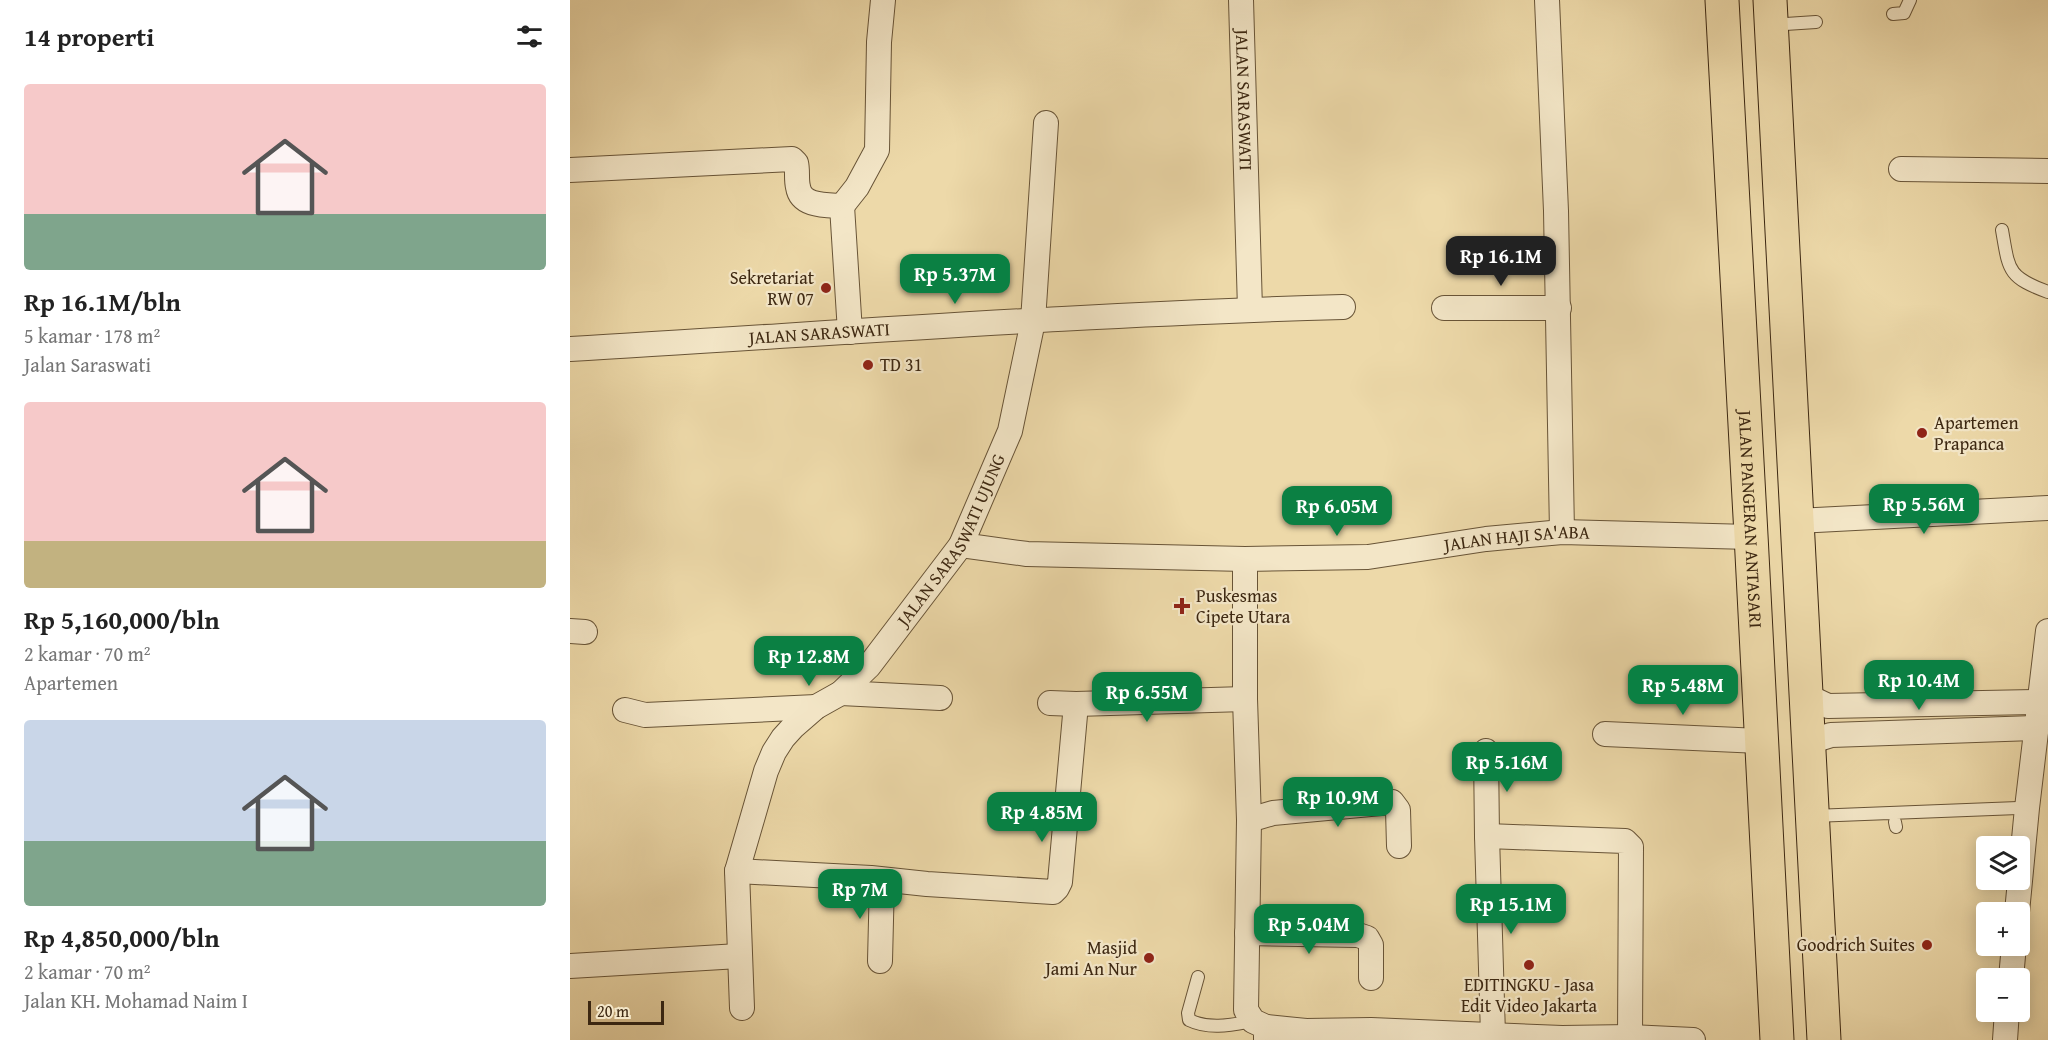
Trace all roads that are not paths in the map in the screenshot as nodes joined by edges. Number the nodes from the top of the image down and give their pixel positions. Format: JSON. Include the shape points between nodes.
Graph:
{"nodes":[{"id":1,"x":883,"y":0,"type":"edge"},
{"id":2,"x":1241,"y":0,"type":"edge"},
{"id":3,"x":1547,"y":0,"type":"edge"},
{"id":4,"x":1722,"y":0,"type":"edge"},
{"id":5,"x":1737,"y":0,"type":"edge"},
{"id":6,"x":1910,"y":0,"type":"edge"},
{"id":7,"x":1766,"y":8,"type":"edge"},
{"id":8,"x":1893,"y":14,"type":"dead end"},
{"id":9,"x":1816,"y":22,"type":"dead end"},
{"id":10,"x":1046,"y":123,"type":"dead end"},
{"id":11,"x":1901,"y":169,"type":"dead end"},
{"id":12,"x":570,"y":170,"type":"edge"},
{"id":13,"x":2048,"y":171,"type":"edge"},
{"id":14,"x":842,"y":206,"type":"junction"},
{"id":15,"x":2002,"y":230,"type":"dead end"},
{"id":16,"x":2048,"y":292,"type":"edge"},
{"id":17,"x":1343,"y":307,"type":"dead end"},
{"id":18,"x":1444,"y":308,"type":"dead end"},
{"id":19,"x":1558,"y":308,"type":"junction"},
{"id":20,"x":1250,"y":309,"type":"junction"},
{"id":21,"x":1033,"y":321,"type":"junction"},
{"id":22,"x":850,"y":332,"type":"junction"},
{"id":23,"x":570,"y":349,"type":"edge"},
{"id":24,"x":2048,"y":508,"type":"edge"},
{"id":25,"x":1797,"y":521,"type":"junction"},
{"id":26,"x":1562,"y":532,"type":"junction"},
{"id":27,"x":1750,"y":537,"type":"junction"},
{"id":28,"x":961,"y":545,"type":"junction"},
{"id":29,"x":1245,"y":559,"type":"junction"},
{"id":30,"x":2048,"y":631,"type":"edge"},
{"id":31,"x":840,"y":693,"type":"junction"},
{"id":32,"x":1807,"y":696,"type":"junction"},
{"id":33,"x":940,"y":698,"type":"dead end"},
{"id":34,"x":1245,"y":699,"type":"junction"},
{"id":35,"x":2039,"y":702,"type":"junction"},
{"id":36,"x":1050,"y":703,"type":"dead end"},
{"id":37,"x":1076,"y":704,"type":"junction"},
{"id":38,"x":816,"y":707,"type":"junction"},
{"id":39,"x":625,"y":710,"type":"dead end"},
{"id":40,"x":2037,"y":728,"type":"junction"},
{"id":41,"x":1605,"y":734,"type":"dead end"},
{"id":42,"x":1760,"y":741,"type":"junction"},
{"id":43,"x":1809,"y":742,"type":"junction"},
{"id":44,"x":1486,"y":751,"type":"dead end"},
{"id":45,"x":2018,"y":808,"type":"dead end"},
{"id":46,"x":1249,"y":820,"type":"junction"},
{"id":47,"x":1818,"y":821,"type":"junction"},
{"id":48,"x":1487,"y":836,"type":"junction"},
{"id":49,"x":2025,"y":836,"type":"edge"},
{"id":50,"x":1399,"y":846,"type":"dead end"},
{"id":51,"x":737,"y":871,"type":"junction"},
{"id":52,"x":882,"y":880,"type":"junction"},
{"id":53,"x":1247,"y":933,"type":"junction"},
{"id":54,"x":607,"y":953,"type":"dead end"},
{"id":55,"x":570,"y":955,"type":"edge"},
{"id":56,"x":740,"y":956,"type":"junction"},
{"id":57,"x":880,"y":961,"type":"dead end"},
{"id":58,"x":570,"y":966,"type":"edge"},
{"id":59,"x":1198,"y":977,"type":"dead end"},
{"id":60,"x":1371,"y":978,"type":"dead end"},
{"id":61,"x":742,"y":1008,"type":"dead end"},
{"id":62,"x":2006,"y":1022,"type":"edge"},
{"id":63,"x":1262,"y":1030,"type":"edge"},
{"id":64,"x":1493,"y":1035,"type":"junction"},
{"id":65,"x":1415,"y":1036,"type":"edge"},
{"id":66,"x":1630,"y":1037,"type":"junction"},
{"id":67,"x":1693,"y":1040,"type":"edge"},
{"id":68,"x":1777,"y":1040,"type":"edge"},
{"id":69,"x":1791,"y":1040,"type":"edge"},
{"id":70,"x":1811,"y":1040,"type":"edge"},
{"id":71,"x":1824,"y":1040,"type":"edge"},
{"id":72,"x":2005,"y":1040,"type":"edge"}],
"edges":[{"from":1,"to":14,"type":"street","via":[[877,150]]},
{"from":2,"to":20,"type":"street","name":"JALAN SARASWATI"},
{"from":3,"to":19,"type":"street"},
{"from":4,"to":27,"type":"main road","name":"JALAN PANGERAN ANTASARI"},
{"from":5,"to":69,"type":"main road"},
{"from":6,"to":8,"type":"lane","via":[[1904,13]]},
{"from":7,"to":9,"type":"lane"},
{"from":7,"to":25,"type":"main road"},
{"from":7,"to":70,"type":"main road","via":[[1782,446]]},
{"from":10,"to":21,"type":"street","name":"JALAN SARASWATI UJUNG"},
{"from":11,"to":13,"type":"street"},
{"from":12,"to":14,"type":"street","via":[[792,159],[803,198],[818,205]]},
{"from":14,"to":22,"type":"street"},
{"from":15,"to":16,"type":"lane","via":[[2009,269],[2021,281]]},
{"from":17,"to":20,"type":"street","name":"JALAN SARASWATI"},
{"from":18,"to":19,"type":"street"},
{"from":19,"to":26,"type":"street"},
{"from":20,"to":21,"type":"street","name":"JALAN SARASWATI"},
{"from":21,"to":22,"type":"street","name":"JALAN SARASWATI"},
{"from":21,"to":28,"type":"street","name":"JALAN SARASWATI UJUNG","via":[[1010,431]]},
{"from":22,"to":23,"type":"street","name":"JALAN SARASWATI"},
{"from":24,"to":25,"type":"street"},
{"from":25,"to":32,"type":"main road"},
{"from":26,"to":27,"type":"street","name":"JALAN HAJI SA'ABA"},
{"from":26,"to":29,"type":"street","name":"JALAN HAJI SA'ABA","via":[[1368,557]]},
{"from":27,"to":42,"type":"main road","name":"JALAN PANGERAN ANTASARI"},
{"from":28,"to":29,"type":"street","name":"JALAN HAJI SA'ABA","via":[[1027,554]]},
{"from":28,"to":31,"type":"street","name":"JALAN SARASWATI UJUNG","via":[[869,666]]},
{"from":29,"to":34,"type":"street"},
{"from":30,"to":35,"type":"street"},
{"from":31,"to":33,"type":"street"},
{"from":31,"to":38,"type":"street","name":"JALAN SARASWATI UJUNG"},
{"from":32,"to":35,"type":"street","via":[[1828,706]]},
{"from":32,"to":43,"type":"main road"},
{"from":34,"to":37,"type":"street"},
{"from":34,"to":46,"type":"street"},
{"from":35,"to":40,"type":"street"},
{"from":36,"to":37,"type":"street"},
{"from":37,"to":52,"type":"street","via":[[1058,888],[1053,892],[1014,891]]},
{"from":38,"to":39,"type":"street","via":[[645,716]]},
{"from":38,"to":51,"type":"street","name":"JALAN SARASWATI UJUNG","via":[[788,732],[774,752]]},
{"from":40,"to":43,"type":"street","via":[[1831,735]]},
{"from":40,"to":49,"type":"street"},
{"from":41,"to":42,"type":"street"},
{"from":42,"to":68,"type":"main road","name":"JALAN PANGERAN ANTASARI"},
{"from":43,"to":47,"type":"main road"},
{"from":44,"to":48,"type":"street"},
{"from":45,"to":47,"type":"lane"},
{"from":46,"to":50,"type":"street","via":[[1273,813],[1392,802],[1398,810]]},
{"from":46,"to":53,"type":"street"},
{"from":47,"to":71,"type":"main road"},
{"from":48,"to":64,"type":"street"},
{"from":48,"to":66,"type":"street","via":[[1624,841],[1631,847]]},
{"from":51,"to":52,"type":"street"},
{"from":51,"to":56,"type":"street","name":"JALAN SARASWATI UJUNG"},
{"from":52,"to":57,"type":"street"},
{"from":53,"to":60,"type":"street","via":[[1367,938],[1371,945]]},
{"from":53,"to":63,"type":"street","via":[[1246,1010]]},
{"from":54,"to":55,"type":"street"},
{"from":56,"to":58,"type":"street"},
{"from":56,"to":61,"type":"street","name":"JALAN SARASWATI UJUNG"},
{"from":59,"to":63,"type":"lane","via":[[1189,1020],[1200,1025]]},
{"from":62,"to":72,"type":"street"},
{"from":63,"to":65,"type":"street","via":[[1371,1030]]},
{"from":64,"to":65,"type":"street"},
{"from":64,"to":66,"type":"street"},
{"from":66,"to":67,"type":"street"}]}
